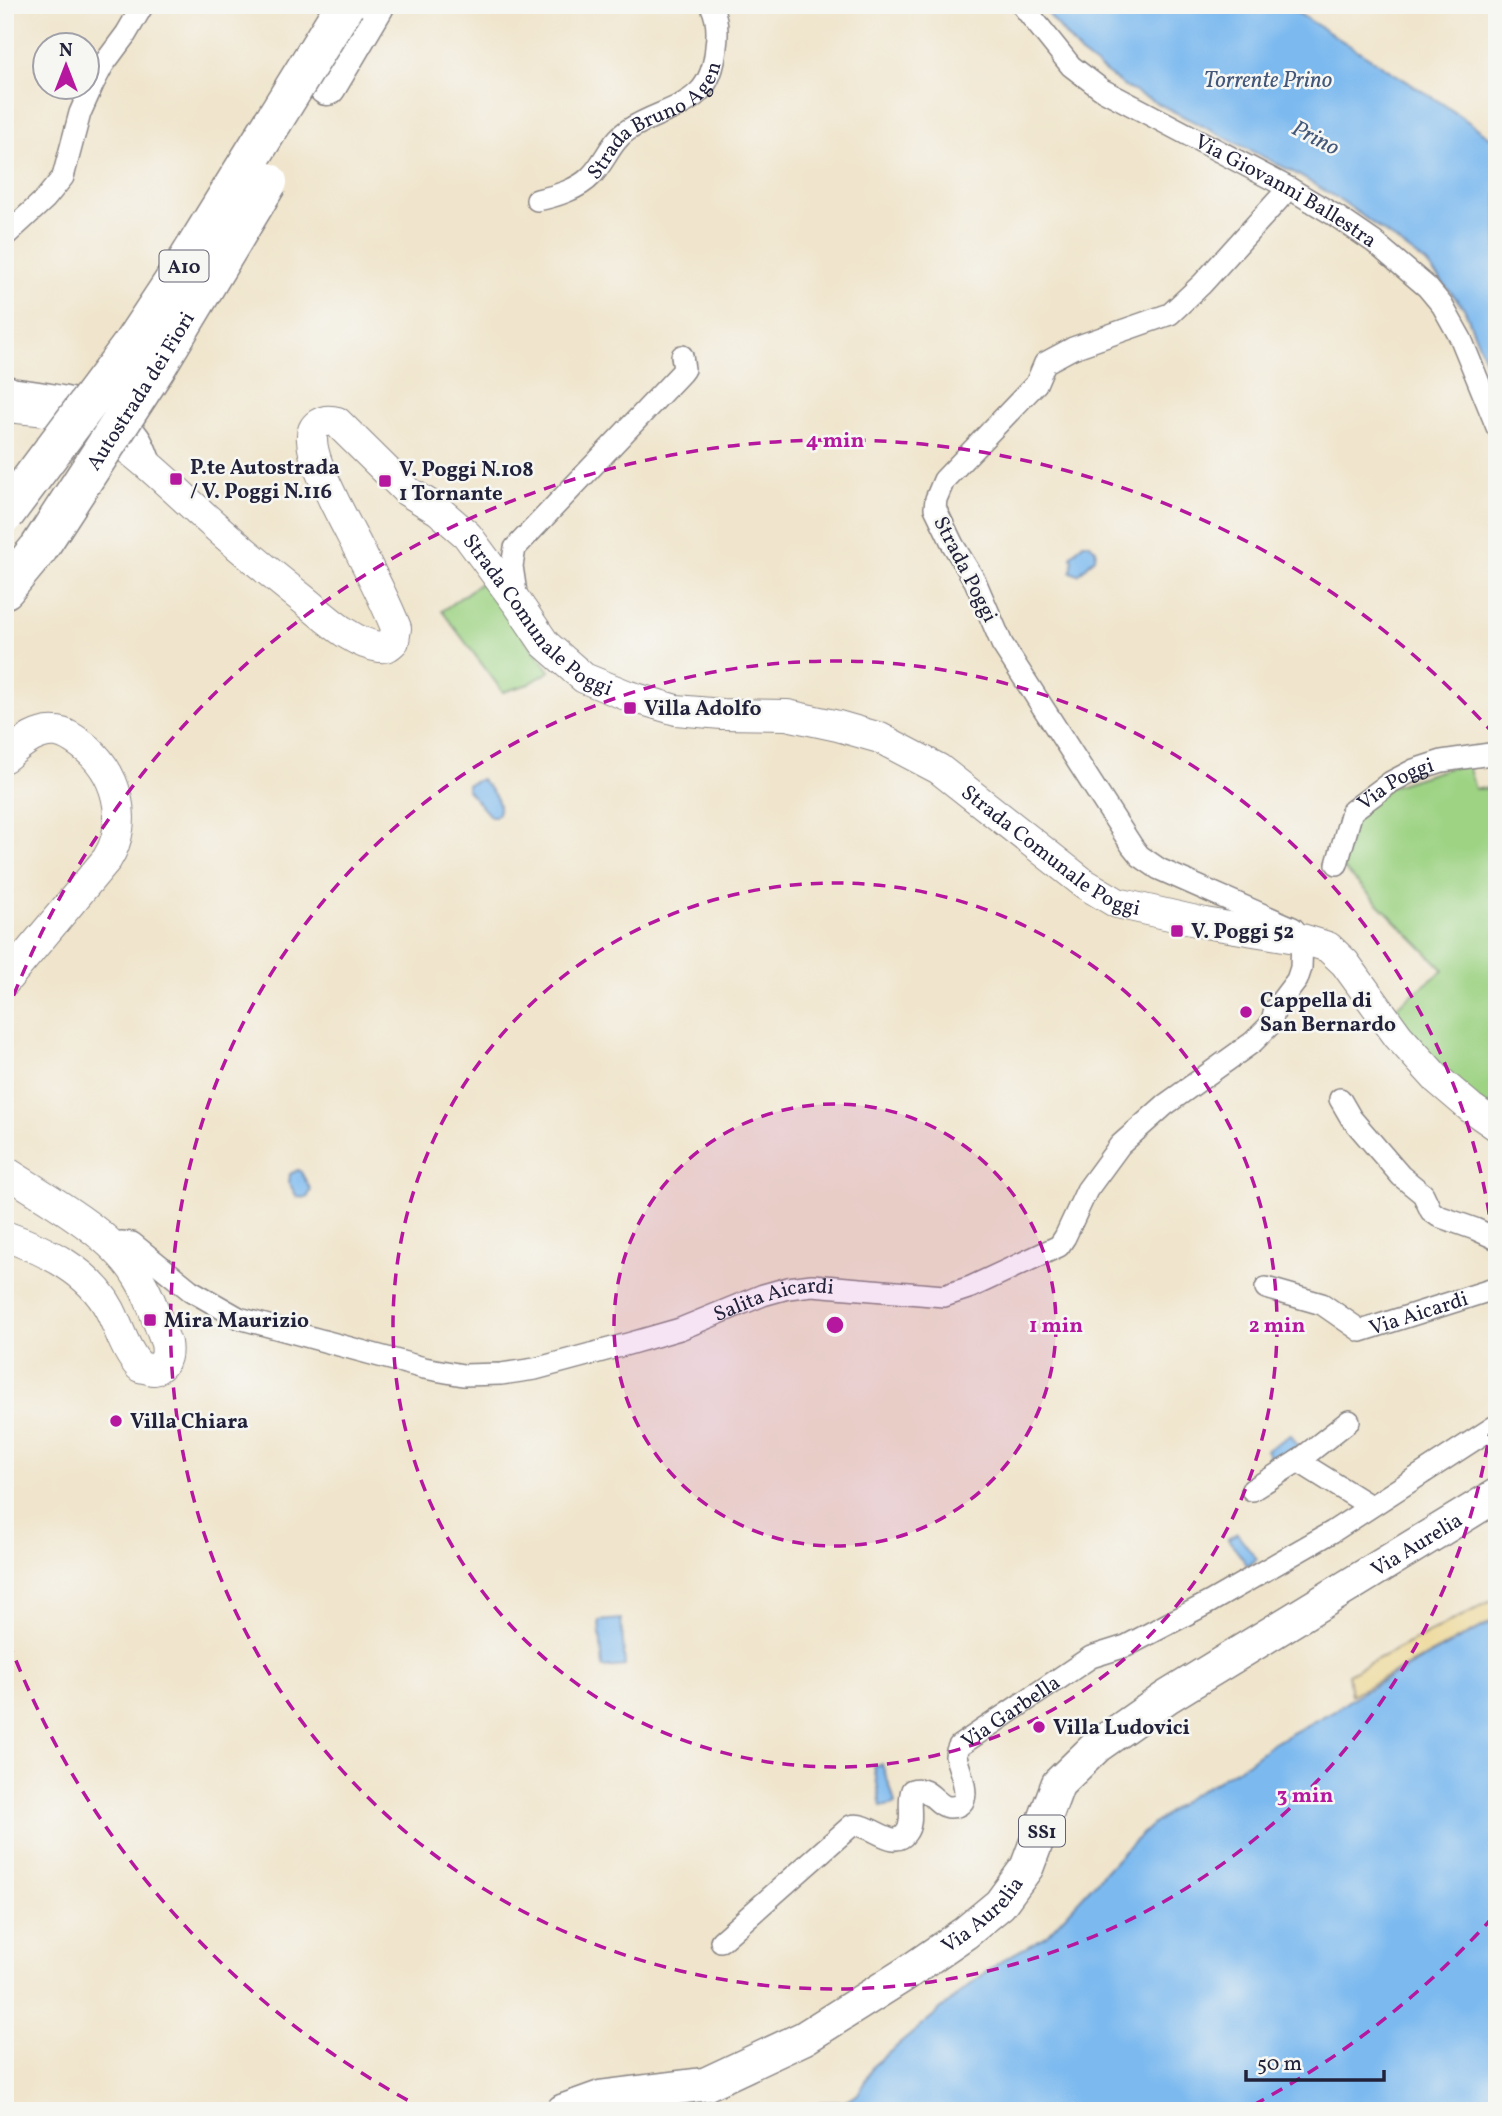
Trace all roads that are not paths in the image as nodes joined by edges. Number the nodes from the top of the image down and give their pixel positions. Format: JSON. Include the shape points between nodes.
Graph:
{"nodes":[{"id":1,"x":143,"y":5,"type":"edge"},
{"id":2,"x":345,"y":5,"type":"edge"},
{"id":3,"x":375,"y":5,"type":"edge"},
{"id":4,"x":711,"y":5,"type":"edge"},
{"id":5,"x":1022,"y":5,"type":"edge"},
{"id":6,"x":1289,"y":188,"type":"junction"},
{"id":7,"x":537,"y":200,"type":"dead end"},
{"id":8,"x":5,"y":236,"type":"edge"},
{"id":9,"x":682,"y":356,"type":"dead end"},
{"id":10,"x":5,"y":384,"type":"edge"},
{"id":11,"x":5,"y":407,"type":"edge"},
{"id":12,"x":1497,"y":427,"type":"edge"},
{"id":13,"x":153,"y":471,"type":"junction"},
{"id":14,"x":5,"y":514,"type":"edge"},
{"id":15,"x":5,"y":589,"type":"edge"},
{"id":16,"x":518,"y":604,"type":"junction"},
{"id":17,"x":1497,"y":754,"type":"edge"},
{"id":18,"x":5,"y":757,"type":"edge"},
{"id":19,"x":1337,"y":863,"type":"dead end"},
{"id":20,"x":1302,"y":939,"type":"junction"},
{"id":21,"x":5,"y":981,"type":"edge"},
{"id":22,"x":1340,"y":1099,"type":"dead end"},
{"id":23,"x":1497,"y":1126,"type":"edge"},
{"id":24,"x":5,"y":1171,"type":"edge"},
{"id":25,"x":5,"y":1236,"type":"edge"},
{"id":26,"x":1497,"y":1239,"type":"edge"},
{"id":27,"x":113,"y":1247,"type":"junction"},
{"id":28,"x":1266,"y":1287,"type":"dead end"},
{"id":29,"x":1497,"y":1288,"type":"edge"},
{"id":30,"x":1349,"y":1422,"type":"dead end"},
{"id":31,"x":1497,"y":1425,"type":"edge"},
{"id":32,"x":1298,"y":1461,"type":"junction"},
{"id":33,"x":1252,"y":1490,"type":"dead end"},
{"id":34,"x":1497,"y":1495,"type":"edge"},
{"id":35,"x":1370,"y":1506,"type":"junction"},
{"id":36,"x":721,"y":1941,"type":"dead end"},
{"id":37,"x":562,"y":2111,"type":"edge"}],
"edges":[{"from":1,"to":8,"type":"street","via":[[103,65],[80,113],[63,177]]},
{"from":2,"to":14,"type":"highway","name":"Autostrada dei Fiori","number":"A10","bridge":true,"via":[[167,292]]},
{"from":3,"to":15,"type":"highway","name":"Autostrada dei Fiori","number":"A10","bridge":true,"via":[[156,368],[39,548]]},
{"from":4,"to":7,"type":"street","name":"Strada Bruno Agen","via":[[717,27],[716,52],[701,91],[628,130],[583,183]]},
{"from":5,"to":6,"type":"street","name":"Via Giovanni Ballestra","via":[[1071,66],[1101,89]]},
{"from":6,"to":12,"type":"street","name":"Via Giovanni Ballestra","via":[[1374,242],[1427,286],[1461,339]]},
{"from":6,"to":20,"type":"street","name":"Strada Poggi","via":[[1170,314],[1073,348],[1045,363],[1037,384],[944,480],[935,508],[1011,659],[1140,856],[1159,869],[1293,928]]},
{"from":9,"to":16,"type":"street","via":[[681,373],[514,548]]},
{"from":10,"to":13,"type":"street","via":[[108,412],[140,438]]},
{"from":11,"to":13,"type":"main road","name":"Strada Comunale Poggi","via":[[81,420],[103,430]]},
{"from":13,"to":16,"type":"main road","name":"Strada Comunale Poggi","via":[[324,617],[354,637],[387,647],[394,641],[396,628],[326,482],[312,441],[317,425],[337,422],[407,491],[467,535]]},
{"from":16,"to":20,"type":"main road","name":"Strada Comunale Poggi","via":[[545,645],[584,678],[605,687],[676,710],[787,715],[880,738],[939,769],[1084,884],[1117,903]]},
{"from":17,"to":19,"type":"street","name":"Via Poggi","via":[[1442,761],[1391,782],[1352,811]]},
{"from":18,"to":21,"type":"main road","via":[[40,734],[65,734],[99,761],[113,787],[120,816],[118,836],[107,859]]},
{"from":20,"to":23,"type":"main road","name":"Strada Comunale Poggi","via":[[1335,952],[1437,1079]]},
{"from":20,"to":27,"type":"street","name":"Salita Aicardi","via":[[1297,980],[1275,1009],[1270,1024],[1120,1145],[1087,1189],[1059,1246],[944,1296],[812,1285],[763,1295],[680,1329],[535,1369],[463,1375],[247,1321],[190,1290],[132,1243]]},
{"from":22,"to":26,"type":"street","via":[[1401,1176],[1423,1194],[1431,1211]]},
{"from":24,"to":27,"type":"main road"},
{"from":25,"to":27,"type":"main road","via":[[58,1259],[81,1276],[109,1309],[134,1360],[154,1370],[165,1360],[166,1343],[142,1283]]},
{"from":28,"to":29,"type":"street","name":"Via Aicardi","via":[[1322,1304],[1361,1331]]},
{"from":30,"to":32,"type":"street"},
{"from":31,"to":35,"type":"street","name":"Via Garbella"},
{"from":32,"to":33,"type":"street"},
{"from":32,"to":35,"type":"street"},
{"from":34,"to":37,"type":"main road","name":"Via Aurelia","number":"SS1","via":[[1167,1697],[1097,1746],[1058,1784],[1027,1867],[1000,1905],[904,1975],[804,2038],[706,2084],[602,2097]]},
{"from":35,"to":36,"type":"street","name":"Via Garbella","via":[[1210,1602],[1126,1646],[1091,1657],[999,1718],[957,1750],[965,1791],[955,1807],[945,1806],[918,1788],[912,1790],[906,1834],[895,1839],[865,1825],[851,1826]]}]}
